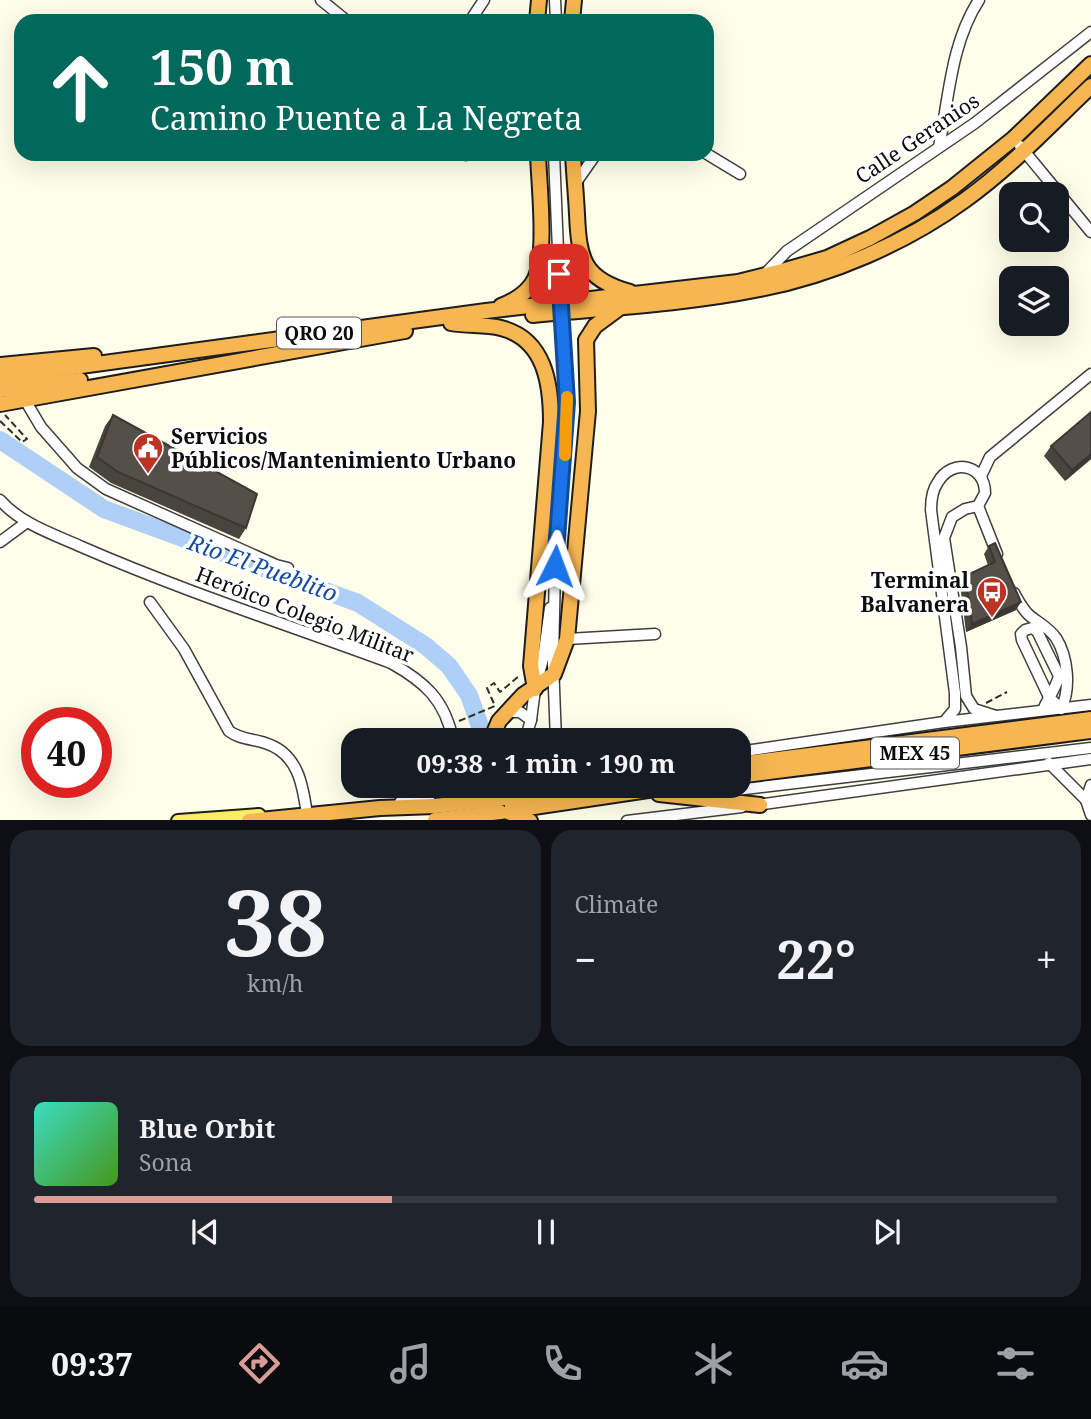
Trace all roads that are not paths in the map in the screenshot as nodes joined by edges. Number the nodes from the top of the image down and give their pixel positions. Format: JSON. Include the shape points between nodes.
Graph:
{"nodes":[{"id":1,"x":321,"y":0,"type":"edge"},
{"id":2,"x":979,"y":0,"type":"edge"},
{"id":3,"x":338,"y":14,"type":"edge"},
{"id":4,"x":1091,"y":32,"type":"edge"},
{"id":5,"x":1091,"y":64,"type":"edge"},
{"id":6,"x":1091,"y":86,"type":"edge"},
{"id":7,"x":1013,"y":139,"type":"junction"},
{"id":8,"x":939,"y":146,"type":"junction"},
{"id":9,"x":1024,"y":151,"type":"junction"},
{"id":10,"x":714,"y":157,"type":"edge"},
{"id":11,"x":538,"y":161,"type":"edge"},
{"id":12,"x":554,"y":161,"type":"edge"},
{"id":13,"x":573,"y":161,"type":"edge"},
{"id":14,"x":591,"y":161,"type":"edge"},
{"id":15,"x":740,"y":174,"type":"dead end"},
{"id":16,"x":575,"y":184,"type":"junction"},
{"id":17,"x":1091,"y":232,"type":"edge"},
{"id":18,"x":764,"y":275,"type":"junction"},
{"id":19,"x":638,"y":294,"type":"junction"},
{"id":20,"x":626,"y":306,"type":"junction"},
{"id":21,"x":486,"y":311,"type":"junction"},
{"id":22,"x":451,"y":323,"type":"junction"},
{"id":23,"x":204,"y":348,"type":"junction"},
{"id":24,"x":265,"y":354,"type":"junction"},
{"id":25,"x":0,"y":365,"type":"edge"},
{"id":26,"x":0,"y":377,"type":"edge"},
{"id":27,"x":1090,"y":378,"type":"edge"},
{"id":28,"x":0,"y":390,"type":"edge"},
{"id":29,"x":25,"y":400,"type":"junction"},
{"id":30,"x":0,"y":407,"type":"edge"},
{"id":31,"x":981,"y":476,"type":"junction"},
{"id":32,"x":0,"y":500,"type":"edge"},
{"id":33,"x":978,"y":506,"type":"junction"},
{"id":34,"x":27,"y":522,"type":"junction"},
{"id":35,"x":0,"y":542,"type":"edge"},
{"id":36,"x":1000,"y":562,"type":"edge"},
{"id":37,"x":555,"y":566,"type":"junction"},
{"id":38,"x":288,"y":568,"type":"dead end"},
{"id":39,"x":1010,"y":583,"type":"edge"},
{"id":40,"x":150,"y":602,"type":"dead end"},
{"id":41,"x":655,"y":634,"type":"dead end"},
{"id":42,"x":567,"y":639,"type":"junction"},
{"id":43,"x":554,"y":674,"type":"junction"},
{"id":44,"x":534,"y":689,"type":"junction"},
{"id":45,"x":1067,"y":692,"type":"junction"},
{"id":46,"x":1049,"y":697,"type":"junction"},
{"id":47,"x":1086,"y":706,"type":"edge"},
{"id":48,"x":1061,"y":709,"type":"junction"},
{"id":49,"x":1043,"y":710,"type":"junction"},
{"id":50,"x":508,"y":712,"type":"junction"},
{"id":51,"x":996,"y":716,"type":"junction"},
{"id":52,"x":1091,"y":719,"type":"edge"},
{"id":53,"x":531,"y":720,"type":"junction"},
{"id":54,"x":944,"y":722,"type":"junction"},
{"id":55,"x":447,"y":728,"type":"edge"},
{"id":56,"x":496,"y":728,"type":"edge"},
{"id":57,"x":529,"y":728,"type":"edge"},
{"id":58,"x":556,"y":728,"type":"edge"},
{"id":59,"x":1091,"y":731,"type":"edge"},
{"id":60,"x":1091,"y":748,"type":"edge"},
{"id":61,"x":751,"y":750,"type":"edge"},
{"id":62,"x":1043,"y":754,"type":"junction"},
{"id":63,"x":1091,"y":759,"type":"edge"},
{"id":64,"x":751,"y":762,"type":"edge"},
{"id":65,"x":1050,"y":765,"type":"junction"},
{"id":66,"x":751,"y":774,"type":"edge"},
{"id":67,"x":1091,"y":785,"type":"edge"},
{"id":68,"x":751,"y":789,"type":"edge"},
{"id":69,"x":459,"y":798,"type":"edge"},
{"id":70,"x":484,"y":798,"type":"edge"},
{"id":71,"x":542,"y":798,"type":"edge"},
{"id":72,"x":581,"y":798,"type":"edge"},
{"id":73,"x":717,"y":798,"type":"edge"},
{"id":74,"x":438,"y":799,"type":"edge"},
{"id":75,"x":760,"y":805,"type":"junction"},
{"id":76,"x":503,"y":807,"type":"junction"},
{"id":77,"x":1088,"y":808,"type":"edge"},
{"id":78,"x":301,"y":815,"type":"junction"},
{"id":79,"x":188,"y":820,"type":"edge"},
{"id":80,"x":258,"y":820,"type":"edge"},
{"id":81,"x":428,"y":820,"type":"edge"},
{"id":82,"x":461,"y":820,"type":"edge"},
{"id":83,"x":487,"y":820,"type":"edge"},
{"id":84,"x":528,"y":820,"type":"edge"},
{"id":85,"x":635,"y":820,"type":"edge"}],
"edges":[{"from":1,"to":3,"type":"street"},
{"from":2,"to":8,"type":"street","via":[[956,50]]},
{"from":4,"to":8,"type":"street","name":"Calle Geranios"},
{"from":5,"to":7,"type":"highway","number":"QRO 20"},
{"from":6,"to":9,"type":"highway","number":"QRO 20"},
{"from":7,"to":9,"type":"street"},
{"from":7,"to":18,"type":"highway","number":"QRO 20","via":[[952,188],[870,239],[827,258]]},
{"from":8,"to":18,"type":"street","name":"Calle Geranios","via":[[787,251]]},
{"from":9,"to":17,"type":"street"},
{"from":9,"to":20,"type":"highway","number":"QRO 20","via":[[963,202],[849,262],[760,289]]},
{"from":10,"to":15,"type":"street"},
{"from":11,"to":21,"type":"highway","via":[[541,250],[536,278],[513,301]]},
{"from":12,"to":37,"type":"street","bridge":true,"via":[[567,402]]},
{"from":13,"to":16,"type":"highway"},
{"from":14,"to":16,"type":"street"},
{"from":16,"to":19,"type":"highway","via":[[584,262],[600,280]]},
{"from":18,"to":19,"type":"highway","number":"QRO 20"},
{"from":19,"to":21,"type":"highway","number":"QRO 20"},
{"from":20,"to":22,"type":"highway","number":"QRO 20"},
{"from":20,"to":42,"type":"highway","via":[[602,319],[586,340],[588,411]]},
{"from":21,"to":23,"type":"highway","number":"QRO 20"},
{"from":22,"to":24,"type":"highway","number":"QRO 20"},
{"from":22,"to":44,"type":"highway","via":[[519,334],[538,355],[550,385],[531,666]]},
{"from":23,"to":25,"type":"highway"},
{"from":23,"to":26,"type":"highway","number":"QRO 20"},
{"from":24,"to":28,"type":"highway","number":"QRO 20"},
{"from":24,"to":29,"type":"highway"},
{"from":27,"to":31,"type":"street","via":[[990,457]]},
{"from":29,"to":30,"type":"highway"},
{"from":29,"to":38,"type":"street","via":[[41,427],[77,468],[106,489]]},
{"from":31,"to":33,"type":"street","via":[[985,493]]},
{"from":31,"to":54,"type":"street","via":[[967,466],[949,470],[937,483],[931,502],[955,693],[955,709]]},
{"from":32,"to":34,"type":"street","name":"Heróico Colegio Militar"},
{"from":33,"to":36,"type":"street"},
{"from":33,"to":51,"type":"street","via":[[951,517],[944,538],[966,696],[974,709]]},
{"from":34,"to":35,"type":"street"},
{"from":34,"to":55,"type":"street","name":"Heróico Colegio Militar","via":[[162,580],[391,663],[418,678],[432,693]]},
{"from":37,"to":43,"type":"street"},
{"from":37,"to":44,"type":"street"},
{"from":39,"to":45,"type":"street","via":[[1024,610],[1056,638]]},
{"from":40,"to":78,"type":"street","via":[[184,649],[229,731],[268,743],[295,763]]},
{"from":41,"to":42,"type":"street"},
{"from":42,"to":43,"type":"highway"},
{"from":43,"to":44,"type":"highway"},
{"from":43,"to":58,"type":"street"},
{"from":44,"to":50,"type":"highway"},
{"from":44,"to":53,"type":"street"},
{"from":45,"to":47,"type":"street","via":[[1073,701]]},
{"from":45,"to":48,"type":"street"},
{"from":46,"to":46,"type":"street","via":[[1059,676],[1037,631],[1025,630],[1021,634],[1024,646],[1034,652]]},
{"from":46,"to":48,"type":"street"},
{"from":46,"to":49,"type":"street"},
{"from":47,"to":48,"type":"street"},
{"from":48,"to":49,"type":"street"},
{"from":49,"to":51,"type":"street"},
{"from":50,"to":53,"type":"street","via":[[520,712]]},
{"from":50,"to":56,"type":"highway"},
{"from":51,"to":54,"type":"street"},
{"from":52,"to":64,"type":"highway","number":"MEX 45"},
{"from":53,"to":57,"type":"street"},
{"from":54,"to":61,"type":"street"},
{"from":59,"to":66,"type":"highway","number":"MEX 45"},
{"from":60,"to":62,"type":"street"},
{"from":62,"to":65,"type":"street"},
{"from":62,"to":68,"type":"street"},
{"from":63,"to":65,"type":"street"},
{"from":65,"to":75,"type":"street"},
{"from":65,"to":77,"type":"street"},
{"from":67,"to":77,"type":"street"},
{"from":69,"to":82,"type":"street"},
{"from":70,"to":83,"type":"highway"},
{"from":71,"to":76,"type":"highway"},
{"from":72,"to":76,"type":"highway"},
{"from":73,"to":75,"type":"highway"},
{"from":74,"to":76,"type":"highway","bridge":true},
{"from":74,"to":78,"type":"highway"},
{"from":74,"to":81,"type":"highway"},
{"from":75,"to":85,"type":"street"},
{"from":76,"to":84,"type":"highway"},
{"from":78,"to":79,"type":"main road"},
{"from":78,"to":80,"type":"highway"}]}
